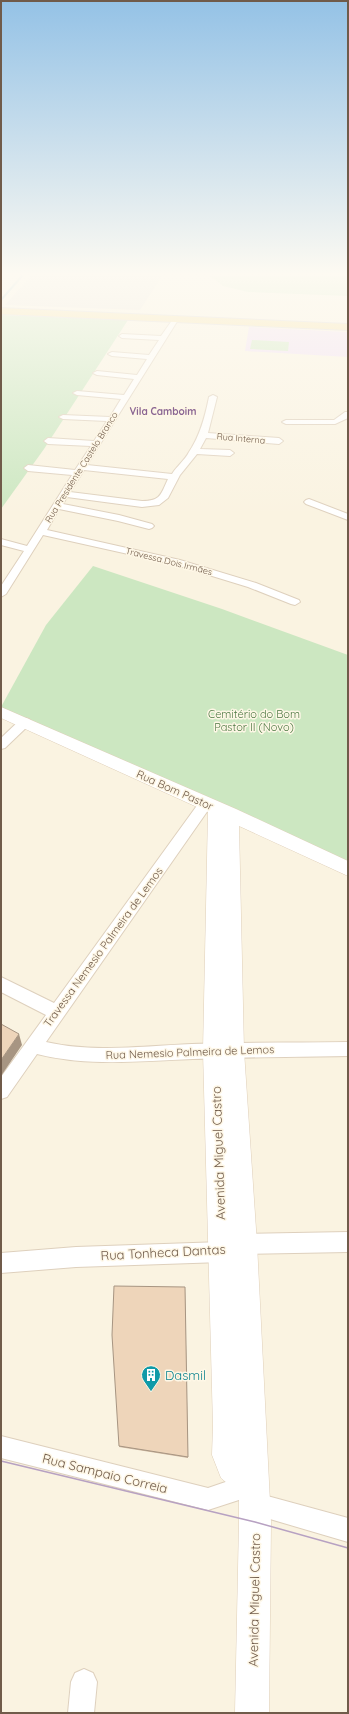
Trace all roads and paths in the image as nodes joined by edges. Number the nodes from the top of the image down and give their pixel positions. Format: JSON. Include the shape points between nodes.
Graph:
{"nodes":[{"id":1,"x":138,"y":356,"type":"edge"},
{"id":2,"x":151,"y":357,"type":"joint"},
{"id":3,"x":97,"y":373,"type":"dead end"},
{"id":4,"x":138,"y":377,"type":"junction"},
{"id":5,"x":77,"y":394,"type":"dead end"},
{"id":6,"x":125,"y":397,"type":"junction"},
{"id":7,"x":213,"y":397,"type":"dead end"},
{"id":8,"x":348,"y":414,"type":"edge"},
{"id":9,"x":63,"y":417,"type":"dead end"},
{"id":10,"x":111,"y":419,"type":"junction"},
{"id":11,"x":286,"y":422,"type":"dead end"},
{"id":12,"x":204,"y":435,"type":"junction"},
{"id":13,"x":48,"y":441,"type":"dead end"},
{"id":14,"x":279,"y":441,"type":"dead end"},
{"id":15,"x":96,"y":444,"type":"junction"},
{"id":16,"x":194,"y":450,"type":"junction"},
{"id":17,"x":230,"y":453,"type":"dead end"},
{"id":18,"x":28,"y":468,"type":"dead end"},
{"id":19,"x":80,"y":470,"type":"junction"},
{"id":20,"x":174,"y":477,"type":"junction"},
{"id":21,"x":64,"y":494,"type":"junction"},
{"id":22,"x":309,"y":502,"type":"dead end"},
{"id":23,"x":57,"y":506,"type":"junction"},
{"id":24,"x":348,"y":517,"type":"edge"},
{"id":25,"x":149,"y":526,"type":"dead end"},
{"id":26,"x":40,"y":531,"type":"junction"},
{"id":27,"x":1,"y":542,"type":"edge"},
{"id":28,"x":29,"y":549,"type":"junction"},
{"id":29,"x":2,"y":588,"type":"edge"},
{"id":30,"x":295,"y":602,"type":"dead end"},
{"id":31,"x":1,"y":712,"type":"edge"},
{"id":32,"x":24,"y":722,"type":"junction"},
{"id":33,"x":1,"y":745,"type":"edge"},
{"id":34,"x":218,"y":809,"type":"junction"},
{"id":35,"x":348,"y":869,"type":"edge"},
{"id":36,"x":1,"y":984,"type":"edge"},
{"id":37,"x":56,"y":1012,"type":"junction"},
{"id":38,"x":32,"y":1046,"type":"junction"},
{"id":39,"x":348,"y":1049,"type":"edge"},
{"id":40,"x":224,"y":1051,"type":"junction"},
{"id":41,"x":1,"y":1091,"type":"edge"},
{"id":42,"x":348,"y":1242,"type":"edge"},
{"id":43,"x":233,"y":1248,"type":"junction"},
{"id":44,"x":1,"y":1263,"type":"edge"},
{"id":45,"x":240,"y":1431,"type":"junction"},
{"id":46,"x":1,"y":1447,"type":"edge"},
{"id":47,"x":227,"y":1454,"type":"junction"},
{"id":48,"x":254,"y":1495,"type":"junction"},
{"id":49,"x":208,"y":1499,"type":"junction"},
{"id":50,"x":348,"y":1530,"type":"edge"},
{"id":51,"x":84,"y":1682,"type":"dead end"},
{"id":52,"x":81,"y":1713,"type":"edge"},
{"id":53,"x":252,"y":1713,"type":"edge"}],
"edges":[{"from":1,"to":2,"type":"street"},
{"from":2,"to":4,"type":"street","name":"Rua Presidente Castelo Branco"},
{"from":3,"to":4,"type":"street"},
{"from":4,"to":6,"type":"street","name":"Rua Presidente Castelo Branco"},
{"from":5,"to":6,"type":"street"},
{"from":6,"to":10,"type":"street","name":"Rua Presidente Castelo Branco"},
{"from":7,"to":12,"type":"street"},
{"from":8,"to":11,"type":"street","via":[[335,422]]},
{"from":9,"to":10,"type":"street"},
{"from":10,"to":15,"type":"street","name":"Rua Presidente Castelo Branco"},
{"from":12,"to":14,"type":"street","name":"Rua Interna"},
{"from":12,"to":16,"type":"street"},
{"from":13,"to":15,"type":"street"},
{"from":15,"to":19,"type":"street","name":"Rua Presidente Castelo Branco"},
{"from":16,"to":17,"type":"street"},
{"from":16,"to":20,"type":"street"},
{"from":18,"to":19,"type":"street"},
{"from":19,"to":20,"type":"street"},
{"from":19,"to":21,"type":"street","name":"Rua Presidente Castelo Branco"},
{"from":20,"to":21,"type":"street","via":[[163,498],[152,503],[142,504]]},
{"from":21,"to":23,"type":"street","name":"Rua Presidente Castelo Branco"},
{"from":22,"to":24,"type":"street"},
{"from":23,"to":25,"type":"street"},
{"from":23,"to":26,"type":"street","name":"Rua Presidente Castelo Branco"},
{"from":26,"to":28,"type":"street","name":"Rua Presidente Castelo Branco"},
{"from":26,"to":30,"type":"street","name":"Travessa Dois Irmães","via":[[176,562],[245,583]]},
{"from":27,"to":28,"type":"street"},
{"from":28,"to":29,"type":"street","name":"Rua Presidente Castelo Branco"},
{"from":31,"to":32,"type":"main road","name":"Rua Bom Pastor"},
{"from":32,"to":33,"type":"street"},
{"from":32,"to":34,"type":"main road","name":"Rua Bom Pastor"},
{"from":34,"to":35,"type":"main road","name":"Rua Bom Pastor"},
{"from":34,"to":37,"type":"street","name":"Travessa Nemesio Palmeira de Lemos"},
{"from":34,"to":40,"type":"main road","name":"Avenida Miguel Castro","via":[[223,853]]},
{"from":36,"to":37,"type":"street"},
{"from":37,"to":38,"type":"street","name":"Travessa Nemesio Palmeira de Lemos"},
{"from":38,"to":40,"type":"street","name":"Rua Nemesio Palmeira de Lemos","via":[[70,1053],[115,1056]]},
{"from":38,"to":41,"type":"street","name":"Travessa Nemesio Palmeira de Lemos"},
{"from":39,"to":40,"type":"street","name":"Rua Nemesio Palmeira de Lemos"},
{"from":40,"to":43,"type":"main road","name":"Avenida Miguel Castro"},
{"from":42,"to":43,"type":"street","name":"Rua Tonheca Dantas"},
{"from":43,"to":44,"type":"street","name":"Rua Tonheca Dantas"},
{"from":43,"to":45,"type":"main road","name":"Avenida Miguel Castro"},
{"from":45,"to":47,"type":"main road","name":"Avenida Miguel Castro"},
{"from":45,"to":48,"type":"main road","name":"Avenida Miguel Castro"},
{"from":46,"to":49,"type":"street","name":"Rua Sampaio Correia"},
{"from":47,"to":48,"type":"main road","via":[[232,1467]]},
{"from":47,"to":49,"type":"street","via":[[226,1474],[222,1485]]},
{"from":48,"to":49,"type":"street","via":[[244,1487]]},
{"from":48,"to":50,"type":"street"},
{"from":48,"to":53,"type":"main road","name":"Avenida Miguel Castro"},
{"from":51,"to":52,"type":"street"}]}
